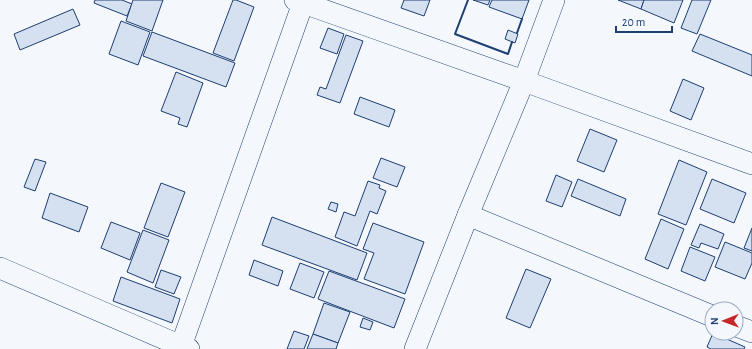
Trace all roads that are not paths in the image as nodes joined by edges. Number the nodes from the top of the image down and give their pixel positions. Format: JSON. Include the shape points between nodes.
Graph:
{"nodes":[{"id":1,"x":554,"y":0,"type":"edge"},
{"id":2,"x":299,"y":2,"type":"edge"},
{"id":3,"x":524,"y":81,"type":"junction"},
{"id":4,"x":751,"y":160,"type":"edge"},
{"id":5,"x":468,"y":215,"type":"junction"},
{"id":6,"x":0,"y":268,"type":"edge"},
{"id":7,"x":704,"y":313,"type":"edge"},
{"id":8,"x":183,"y":348,"type":"edge"},
{"id":9,"x":415,"y":349,"type":"edge"}],
"edges":[{"from":1,"to":3,"type":"street"},
{"from":2,"to":3,"type":"street"},
{"from":2,"to":8,"type":"street"},
{"from":3,"to":4,"type":"street"},
{"from":3,"to":5,"type":"street"},
{"from":5,"to":7,"type":"street"},
{"from":5,"to":9,"type":"street"},
{"from":6,"to":8,"type":"street"}]}
